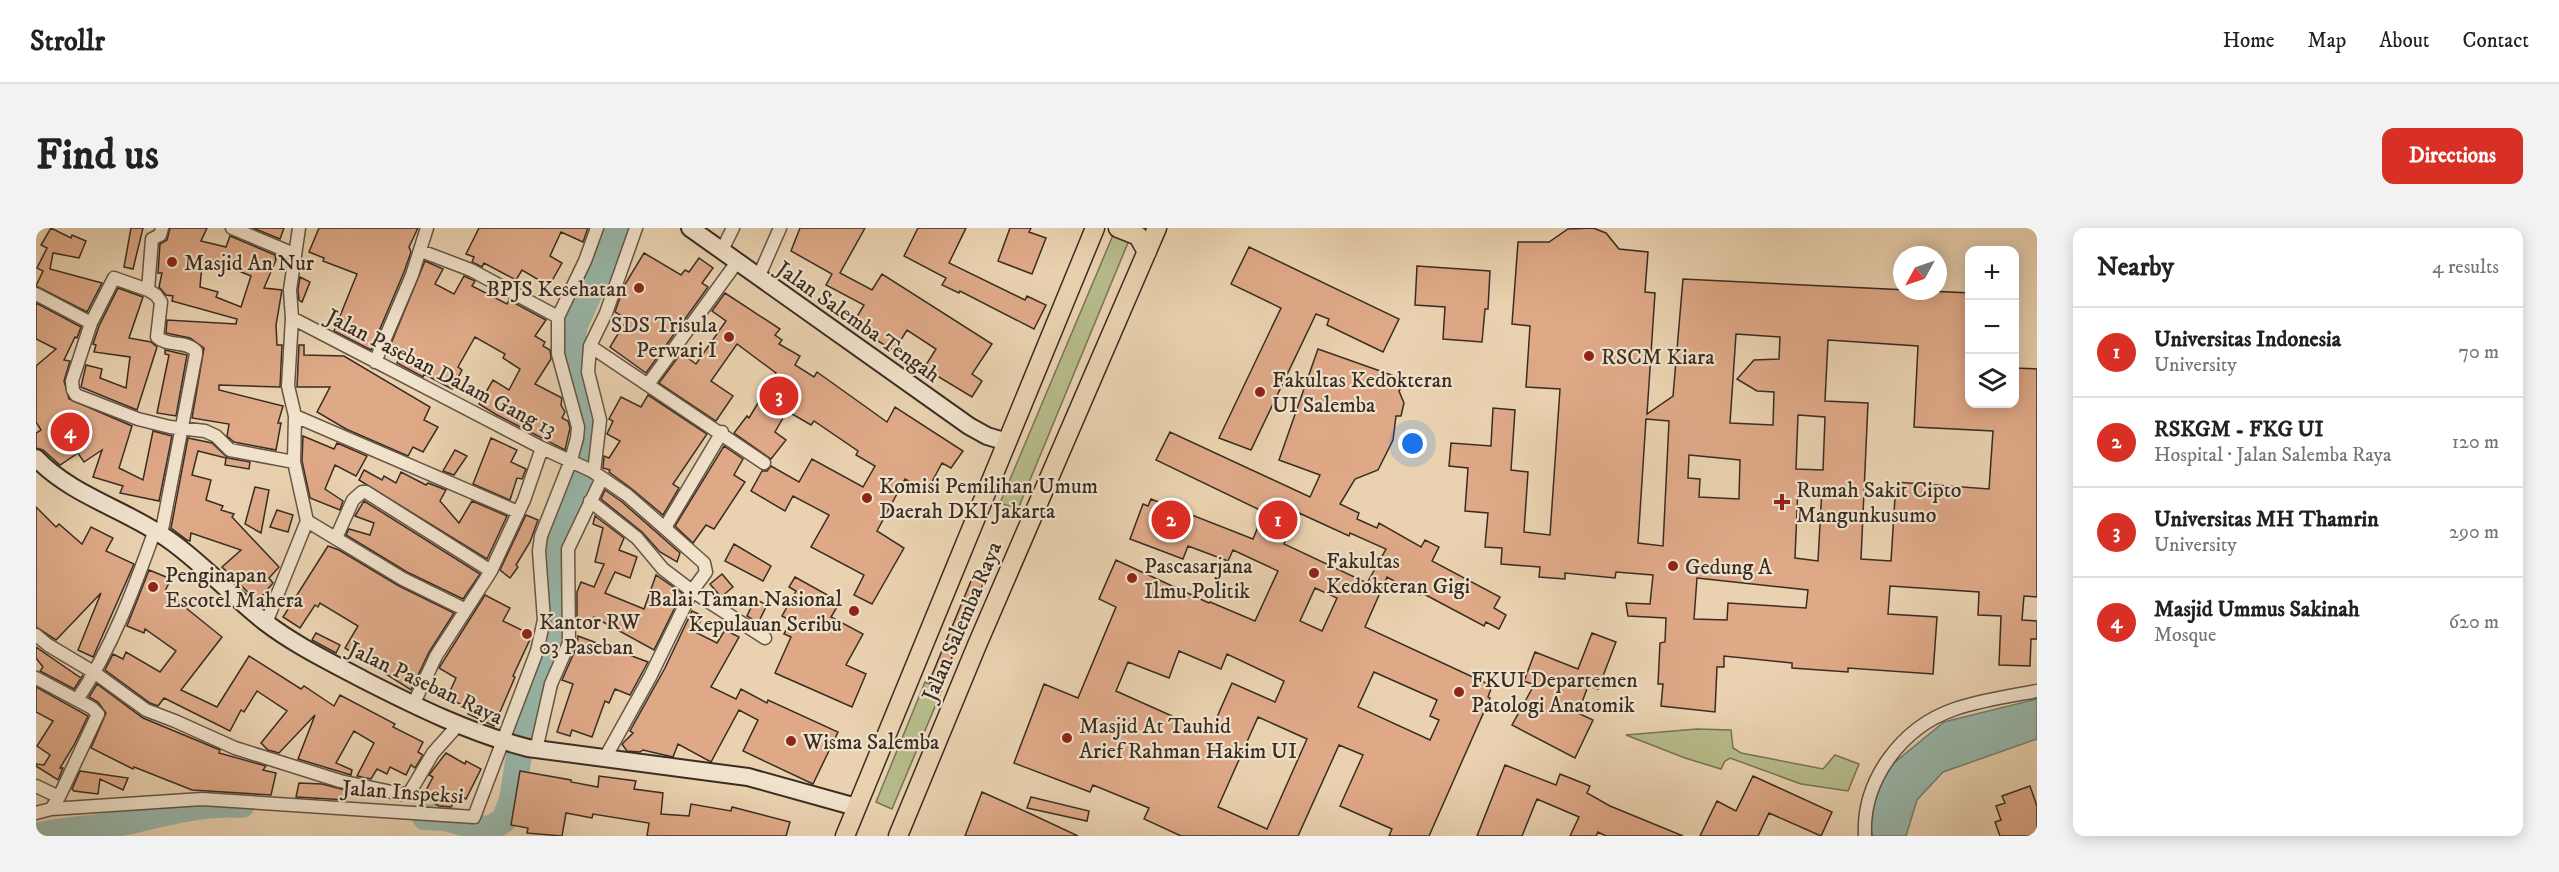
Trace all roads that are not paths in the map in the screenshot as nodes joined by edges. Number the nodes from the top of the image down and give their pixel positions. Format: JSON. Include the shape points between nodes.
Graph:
{"nodes":[{"id":1,"x":162,"y":228,"type":"edge"},
{"id":2,"x":232,"y":228,"type":"edge"},
{"id":3,"x":299,"y":228,"type":"edge"},
{"id":4,"x":427,"y":228,"type":"edge"},
{"id":5,"x":597,"y":228,"type":"edge"},
{"id":6,"x":636,"y":228,"type":"edge"},
{"id":7,"x":690,"y":228,"type":"edge"},
{"id":8,"x":733,"y":228,"type":"edge"},
{"id":9,"x":780,"y":228,"type":"edge"},
{"id":10,"x":1116,"y":228,"type":"edge"},
{"id":11,"x":1157,"y":228,"type":"edge"},
{"id":12,"x":1094,"y":231,"type":"edge"},
{"id":13,"x":722,"y":250,"type":"junction"},
{"id":14,"x":421,"y":251,"type":"junction"},
{"id":15,"x":1147,"y":252,"type":"junction"},
{"id":16,"x":294,"y":254,"type":"junction"},
{"id":17,"x":737,"y":262,"type":"junction"},
{"id":18,"x":758,"y":278,"type":"junction"},
{"id":19,"x":148,"y":290,"type":"junction"},
{"id":20,"x":36,"y":294,"type":"edge"},
{"id":21,"x":558,"y":316,"type":"junction"},
{"id":22,"x":292,"y":318,"type":"junction"},
{"id":23,"x":91,"y":323,"type":"junction"},
{"id":24,"x":590,"y":346,"type":"junction"},
{"id":25,"x":375,"y":362,"type":"junction"},
{"id":26,"x":649,"y":384,"type":"junction"},
{"id":27,"x":295,"y":416,"type":"junction"},
{"id":28,"x":182,"y":429,"type":"junction"},
{"id":29,"x":722,"y":432,"type":"junction"},
{"id":30,"x":1007,"y":442,"type":"junction"},
{"id":31,"x":542,"y":448,"type":"junction"},
{"id":32,"x":36,"y":458,"type":"edge"},
{"id":33,"x":573,"y":460,"type":"junction"},
{"id":34,"x":294,"y":462,"type":"junction"},
{"id":35,"x":764,"y":463,"type":"dead end"},
{"id":36,"x":596,"y":474,"type":"junction"},
{"id":37,"x":590,"y":501,"type":"junction"},
{"id":38,"x":518,"y":512,"type":"junction"},
{"id":39,"x":307,"y":521,"type":"junction"},
{"id":40,"x":668,"y":531,"type":"junction"},
{"id":41,"x":158,"y":532,"type":"junction"},
{"id":42,"x":336,"y":538,"type":"junction"},
{"id":43,"x":491,"y":571,"type":"junction"},
{"id":44,"x":692,"y":591,"type":"junction"},
{"id":45,"x":465,"y":609,"type":"junction"},
{"id":46,"x":266,"y":623,"type":"junction"},
{"id":47,"x":36,"y":635,"type":"edge"},
{"id":48,"x":765,"y":638,"type":"dead end"},
{"id":49,"x":95,"y":673,"type":"junction"},
{"id":50,"x":36,"y":678,"type":"edge"},
{"id":51,"x":2037,"y":691,"type":"edge"},
{"id":52,"x":77,"y":700,"type":"junction"},
{"id":53,"x":413,"y":705,"type":"junction"},
{"id":54,"x":458,"y":725,"type":"junction"},
{"id":55,"x":505,"y":742,"type":"junction"},
{"id":56,"x":532,"y":749,"type":"junction"},
{"id":57,"x":604,"y":758,"type":"junction"},
{"id":58,"x":36,"y":786,"type":"edge"},
{"id":59,"x":59,"y":797,"type":"junction"},
{"id":60,"x":856,"y":807,"type":"junction"},
{"id":61,"x":51,"y":809,"type":"junction"},
{"id":62,"x":36,"y":813,"type":"edge"},
{"id":63,"x":845,"y":836,"type":"edge"},
{"id":64,"x":898,"y":836,"type":"edge"},
{"id":65,"x":1865,"y":836,"type":"edge"}],
"edges":[{"from":1,"to":19,"type":"street","via":[[160,235],[152,239]]},
{"from":2,"to":16,"type":"street"},
{"from":3,"to":16,"type":"street"},
{"from":4,"to":14,"type":"street"},
{"from":5,"to":21,"type":"street","name":"Jalan Inspeksi"},
{"from":6,"to":24,"type":"street"},
{"from":7,"to":13,"type":"main road","name":"Jalan Salemba Tengah"},
{"from":8,"to":13,"type":"street"},
{"from":9,"to":18,"type":"street"},
{"from":10,"to":12,"type":"main road"},
{"from":10,"to":15,"type":"main road","via":[[1138,236]]},
{"from":11,"to":15,"type":"main road","name":"Jalan Salemba Raya"},
{"from":12,"to":30,"type":"main road","name":"Jalan Salemba Raya"},
{"from":13,"to":17,"type":"main road","name":"Jalan Salemba Tengah"},
{"from":14,"to":21,"type":"street","via":[[471,270]]},
{"from":14,"to":25,"type":"street"},
{"from":15,"to":64,"type":"main road","name":"Jalan Salemba Raya"},
{"from":16,"to":22,"type":"street"},
{"from":17,"to":18,"type":"main road","name":"Jalan Salemba Tengah"},
{"from":17,"to":26,"type":"street"},
{"from":18,"to":30,"type":"main road","name":"Jalan Salemba Tengah","via":[[969,426]]},
{"from":19,"to":23,"type":"street","via":[[116,278]]},
{"from":19,"to":28,"type":"street","via":[[161,302],[159,339],[188,345],[196,351]]},
{"from":20,"to":23,"type":"street"},
{"from":21,"to":33,"type":"street","name":"Jalan Inspeksi","via":[[558,354],[578,427]]},
{"from":22,"to":25,"type":"street","name":"Jalan Paseban Dalam Gang 13"},
{"from":22,"to":27,"type":"street","via":[[288,386]]},
{"from":23,"to":28,"type":"street","via":[[72,381],[74,393],[118,413]]},
{"from":24,"to":26,"type":"street"},
{"from":24,"to":36,"type":"street","via":[[588,372],[600,420]]},
{"from":25,"to":31,"type":"street","name":"Jalan Paseban Dalam Gang 13"},
{"from":26,"to":29,"type":"street"},
{"from":27,"to":34,"type":"street"},
{"from":27,"to":38,"type":"street"},
{"from":28,"to":34,"type":"street","via":[[205,431],[230,450]]},
{"from":28,"to":41,"type":"street"},
{"from":29,"to":35,"type":"street"},
{"from":29,"to":40,"type":"street","via":[[667,522]]},
{"from":30,"to":60,"type":"main road","name":"Jalan Salemba Raya"},
{"from":31,"to":33,"type":"street","name":"Jalan Paseban Dalam Gang 13"},
{"from":31,"to":38,"type":"street"},
{"from":32,"to":41,"type":"main road","name":"Jalan Paseban Raya","via":[[53,475]]},
{"from":33,"to":36,"type":"street","name":"Jalan Paseban Dalam Gang 13"},
{"from":33,"to":55,"type":"street","name":"Jalan Inspeksi","via":[[541,536],[543,620],[537,651]]},
{"from":34,"to":39,"type":"street"},
{"from":36,"to":37,"type":"street"},
{"from":36,"to":40,"type":"street","name":"Jalan Paseban Dalam Gang 13"},
{"from":37,"to":44,"type":"street","via":[[637,538],[663,568]]},
{"from":37,"to":56,"type":"street","via":[[568,549],[569,643],[551,684]]},
{"from":38,"to":43,"type":"street"},
{"from":39,"to":42,"type":"street"},
{"from":39,"to":46,"type":"street"},
{"from":40,"to":44,"type":"street","name":"Jalan Paseban Dalam Gang 13","via":[[706,568]]},
{"from":41,"to":46,"type":"main road","name":"Jalan Paseban Raya"},
{"from":41,"to":49,"type":"street"},
{"from":42,"to":43,"type":"street","via":[[353,500],[366,492]]},
{"from":42,"to":45,"type":"street","via":[[403,579]]},
{"from":43,"to":45,"type":"street"},
{"from":44,"to":48,"type":"street"},
{"from":44,"to":57,"type":"street"},
{"from":45,"to":53,"type":"street","via":[[436,656]]},
{"from":46,"to":53,"type":"main road","name":"Jalan Paseban Raya"},
{"from":47,"to":49,"type":"street"},
{"from":49,"to":52,"type":"street"},
{"from":49,"to":54,"type":"street","via":[[146,710],[235,748],[401,794],[410,792],[434,753]]},
{"from":50,"to":52,"type":"street"},
{"from":51,"to":65,"type":"street","via":[[1955,709],[1936,717],[1908,738],[1876,777],[1864,817]]},
{"from":52,"to":59,"type":"street","via":[[97,711],[98,717]]},
{"from":53,"to":54,"type":"main road","name":"Jalan Paseban Raya"},
{"from":54,"to":55,"type":"main road","name":"Jalan Paseban Raya"},
{"from":55,"to":56,"type":"main road","name":"Jalan Paseban Raya"},
{"from":55,"to":61,"type":"street","name":"Jalan Inspeksi","via":[[474,817],[202,799]]},
{"from":56,"to":57,"type":"main road","name":"Jalan Paseban Raya"},
{"from":57,"to":60,"type":"main road","name":"Jalan Paseban Raya","via":[[748,777]]},
{"from":58,"to":59,"type":"street"},
{"from":59,"to":61,"type":"street"},
{"from":60,"to":63,"type":"main road","name":"Jalan Salemba Raya"},
{"from":61,"to":62,"type":"street","name":"Jalan Inspeksi"}]}
